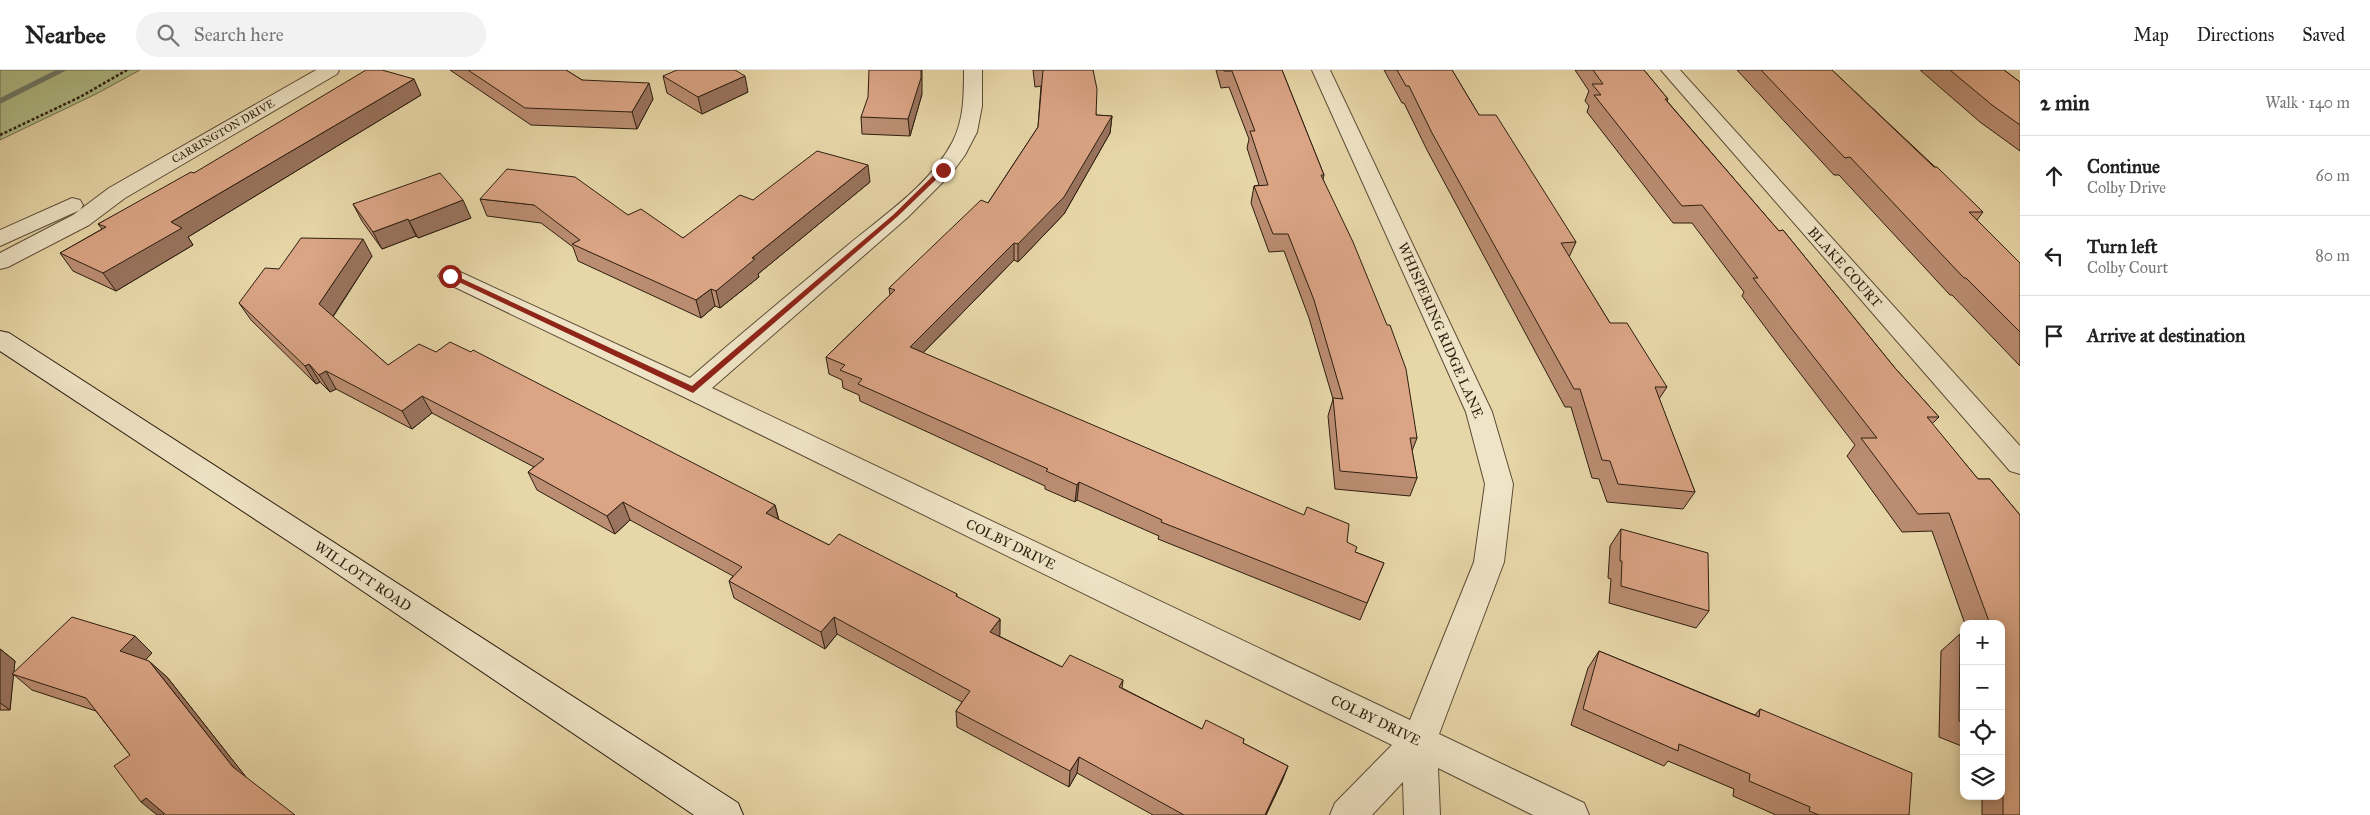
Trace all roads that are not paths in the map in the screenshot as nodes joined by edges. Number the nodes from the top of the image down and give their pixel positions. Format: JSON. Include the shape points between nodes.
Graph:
{"nodes":[{"id":1,"x":330,"y":70,"type":"edge"},
{"id":2,"x":973,"y":70,"type":"edge"},
{"id":3,"x":1321,"y":70,"type":"edge"},
{"id":4,"x":1670,"y":70,"type":"edge"},
{"id":5,"x":117,"y":193,"type":"junction"},
{"id":6,"x":0,"y":239,"type":"edge"},
{"id":7,"x":0,"y":262,"type":"edge"},
{"id":8,"x":450,"y":276,"type":"dead end"},
{"id":9,"x":0,"y":339,"type":"edge"},
{"id":10,"x":693,"y":390,"type":"junction"},
{"id":11,"x":2020,"y":464,"type":"edge"},
{"id":12,"x":1418,"y":741,"type":"junction"},
{"id":13,"x":725,"y":815,"type":"edge"},
{"id":14,"x":1348,"y":815,"type":"edge"},
{"id":15,"x":1422,"y":815,"type":"edge"},
{"id":16,"x":1571,"y":815,"type":"edge"}],
"edges":[{"from":1,"to":5,"type":"street","name":"CARRINGTON DRIVE"},
{"from":2,"to":10,"type":"street","via":[[971,116],[963,141],[943,170],[895,216]]},
{"from":3,"to":12,"type":"street","name":"WHISPERING RIDGE LANE","via":[[1479,412],[1499,484],[1489,562]]},
{"from":4,"to":11,"type":"street","name":"BLAKE COURT"},
{"from":5,"to":6,"type":"street","name":"CARRINGTON DRIVE","via":[[69,206]]},
{"from":5,"to":7,"type":"street","name":"CARRINGTON DRIVE","via":[[81,220]]},
{"from":8,"to":10,"type":"street","name":"COLBY DRIVE"},
{"from":9,"to":13,"type":"street","name":"WILLOTT ROAD"},
{"from":10,"to":12,"type":"street","name":"COLBY DRIVE"},
{"from":12,"to":14,"type":"street","name":"WHISPERING RIDGE LANE"},
{"from":12,"to":15,"type":"street","name":"WHISPERING RIDGE LANE"},
{"from":12,"to":16,"type":"street","name":"COLBY DRIVE"}]}
